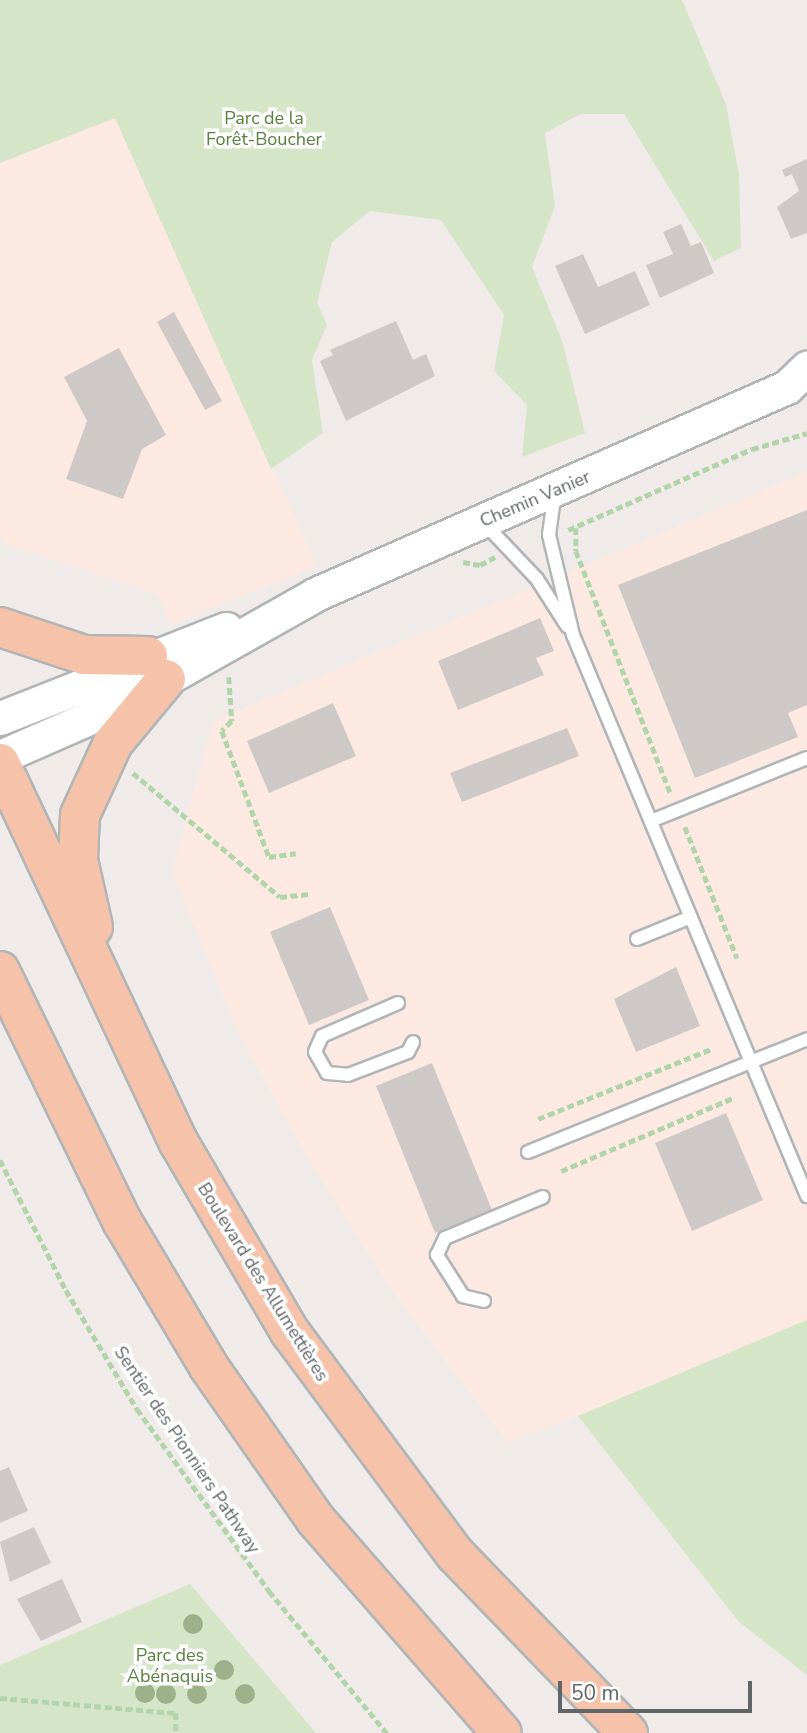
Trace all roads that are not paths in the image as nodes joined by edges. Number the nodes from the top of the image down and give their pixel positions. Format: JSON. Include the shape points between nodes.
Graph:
{"nodes":[{"id":1,"x":800,"y":381,"type":"edge"},
{"id":2,"x":555,"y":491,"type":"junction"},
{"id":3,"x":482,"y":521,"type":"junction"},
{"id":4,"x":0,"y":627,"type":"edge"},
{"id":5,"x":572,"y":635,"type":"junction"},
{"id":6,"x":157,"y":668,"type":"junction"},
{"id":7,"x":0,"y":718,"type":"edge"},
{"id":8,"x":0,"y":757,"type":"edge"},
{"id":9,"x":807,"y":758,"type":"edge"},
{"id":10,"x":0,"y":763,"type":"edge"},
{"id":11,"x":651,"y":821,"type":"junction"},
{"id":12,"x":691,"y":917,"type":"junction"},
{"id":13,"x":637,"y":939,"type":"dead end"},
{"id":14,"x":0,"y":971,"type":"edge"},
{"id":15,"x":0,"y":1003,"type":"edge"},
{"id":16,"x":398,"y":1003,"type":"dead end"},
{"id":17,"x":112,"y":1007,"type":"junction"},
{"id":18,"x":807,"y":1040,"type":"edge"},
{"id":19,"x":412,"y":1042,"type":"dead end"},
{"id":20,"x":751,"y":1063,"type":"junction"},
{"id":21,"x":42,"y":1064,"type":"junction"},
{"id":22,"x":527,"y":1152,"type":"dead end"},
{"id":23,"x":807,"y":1196,"type":"edge"},
{"id":24,"x":543,"y":1197,"type":"dead end"},
{"id":25,"x":484,"y":1301,"type":"dead end"},
{"id":26,"x":502,"y":1733,"type":"edge"},
{"id":27,"x":628,"y":1733,"type":"edge"}],
"edges":[{"from":1,"to":2,"type":"main road","name":"Chemin Vanier"},
{"from":2,"to":3,"type":"main road","name":"Chemin Vanier"},
{"from":2,"to":5,"type":"lane","via":[[549,535]]},
{"from":3,"to":5,"type":"lane","via":[[537,579]]},
{"from":3,"to":6,"type":"main road","name":"Chemin Vanier"},
{"from":4,"to":6,"type":"highway","via":[[84,655]]},
{"from":5,"to":11,"type":"lane"},
{"from":6,"to":7,"type":"main road","name":"Chemin Vanier"},
{"from":6,"to":8,"type":"main road","name":"Chemin Vanier"},
{"from":6,"to":17,"type":"highway","via":[[113,743],[80,816],[78,860]]},
{"from":9,"to":11,"type":"lane"},
{"from":10,"to":17,"type":"highway","name":"Boulevard des Allumettières"},
{"from":11,"to":12,"type":"lane"},
{"from":12,"to":13,"type":"lane"},
{"from":12,"to":20,"type":"lane"},
{"from":14,"to":21,"type":"highway"},
{"from":15,"to":21,"type":"highway"},
{"from":16,"to":19,"type":"lane","via":[[322,1036],[315,1052],[327,1073],[348,1075],[408,1052]]},
{"from":17,"to":27,"type":"highway","name":"Boulevard des Allumettières","via":[[213,1205],[366,1439],[455,1554]]},
{"from":18,"to":20,"type":"lane"},
{"from":20,"to":22,"type":"lane"},
{"from":20,"to":23,"type":"lane"},
{"from":21,"to":26,"type":"highway","via":[[165,1296],[261,1443],[368,1584]]},
{"from":24,"to":25,"type":"lane","via":[[445,1238],[438,1255],[463,1296]]}]}
